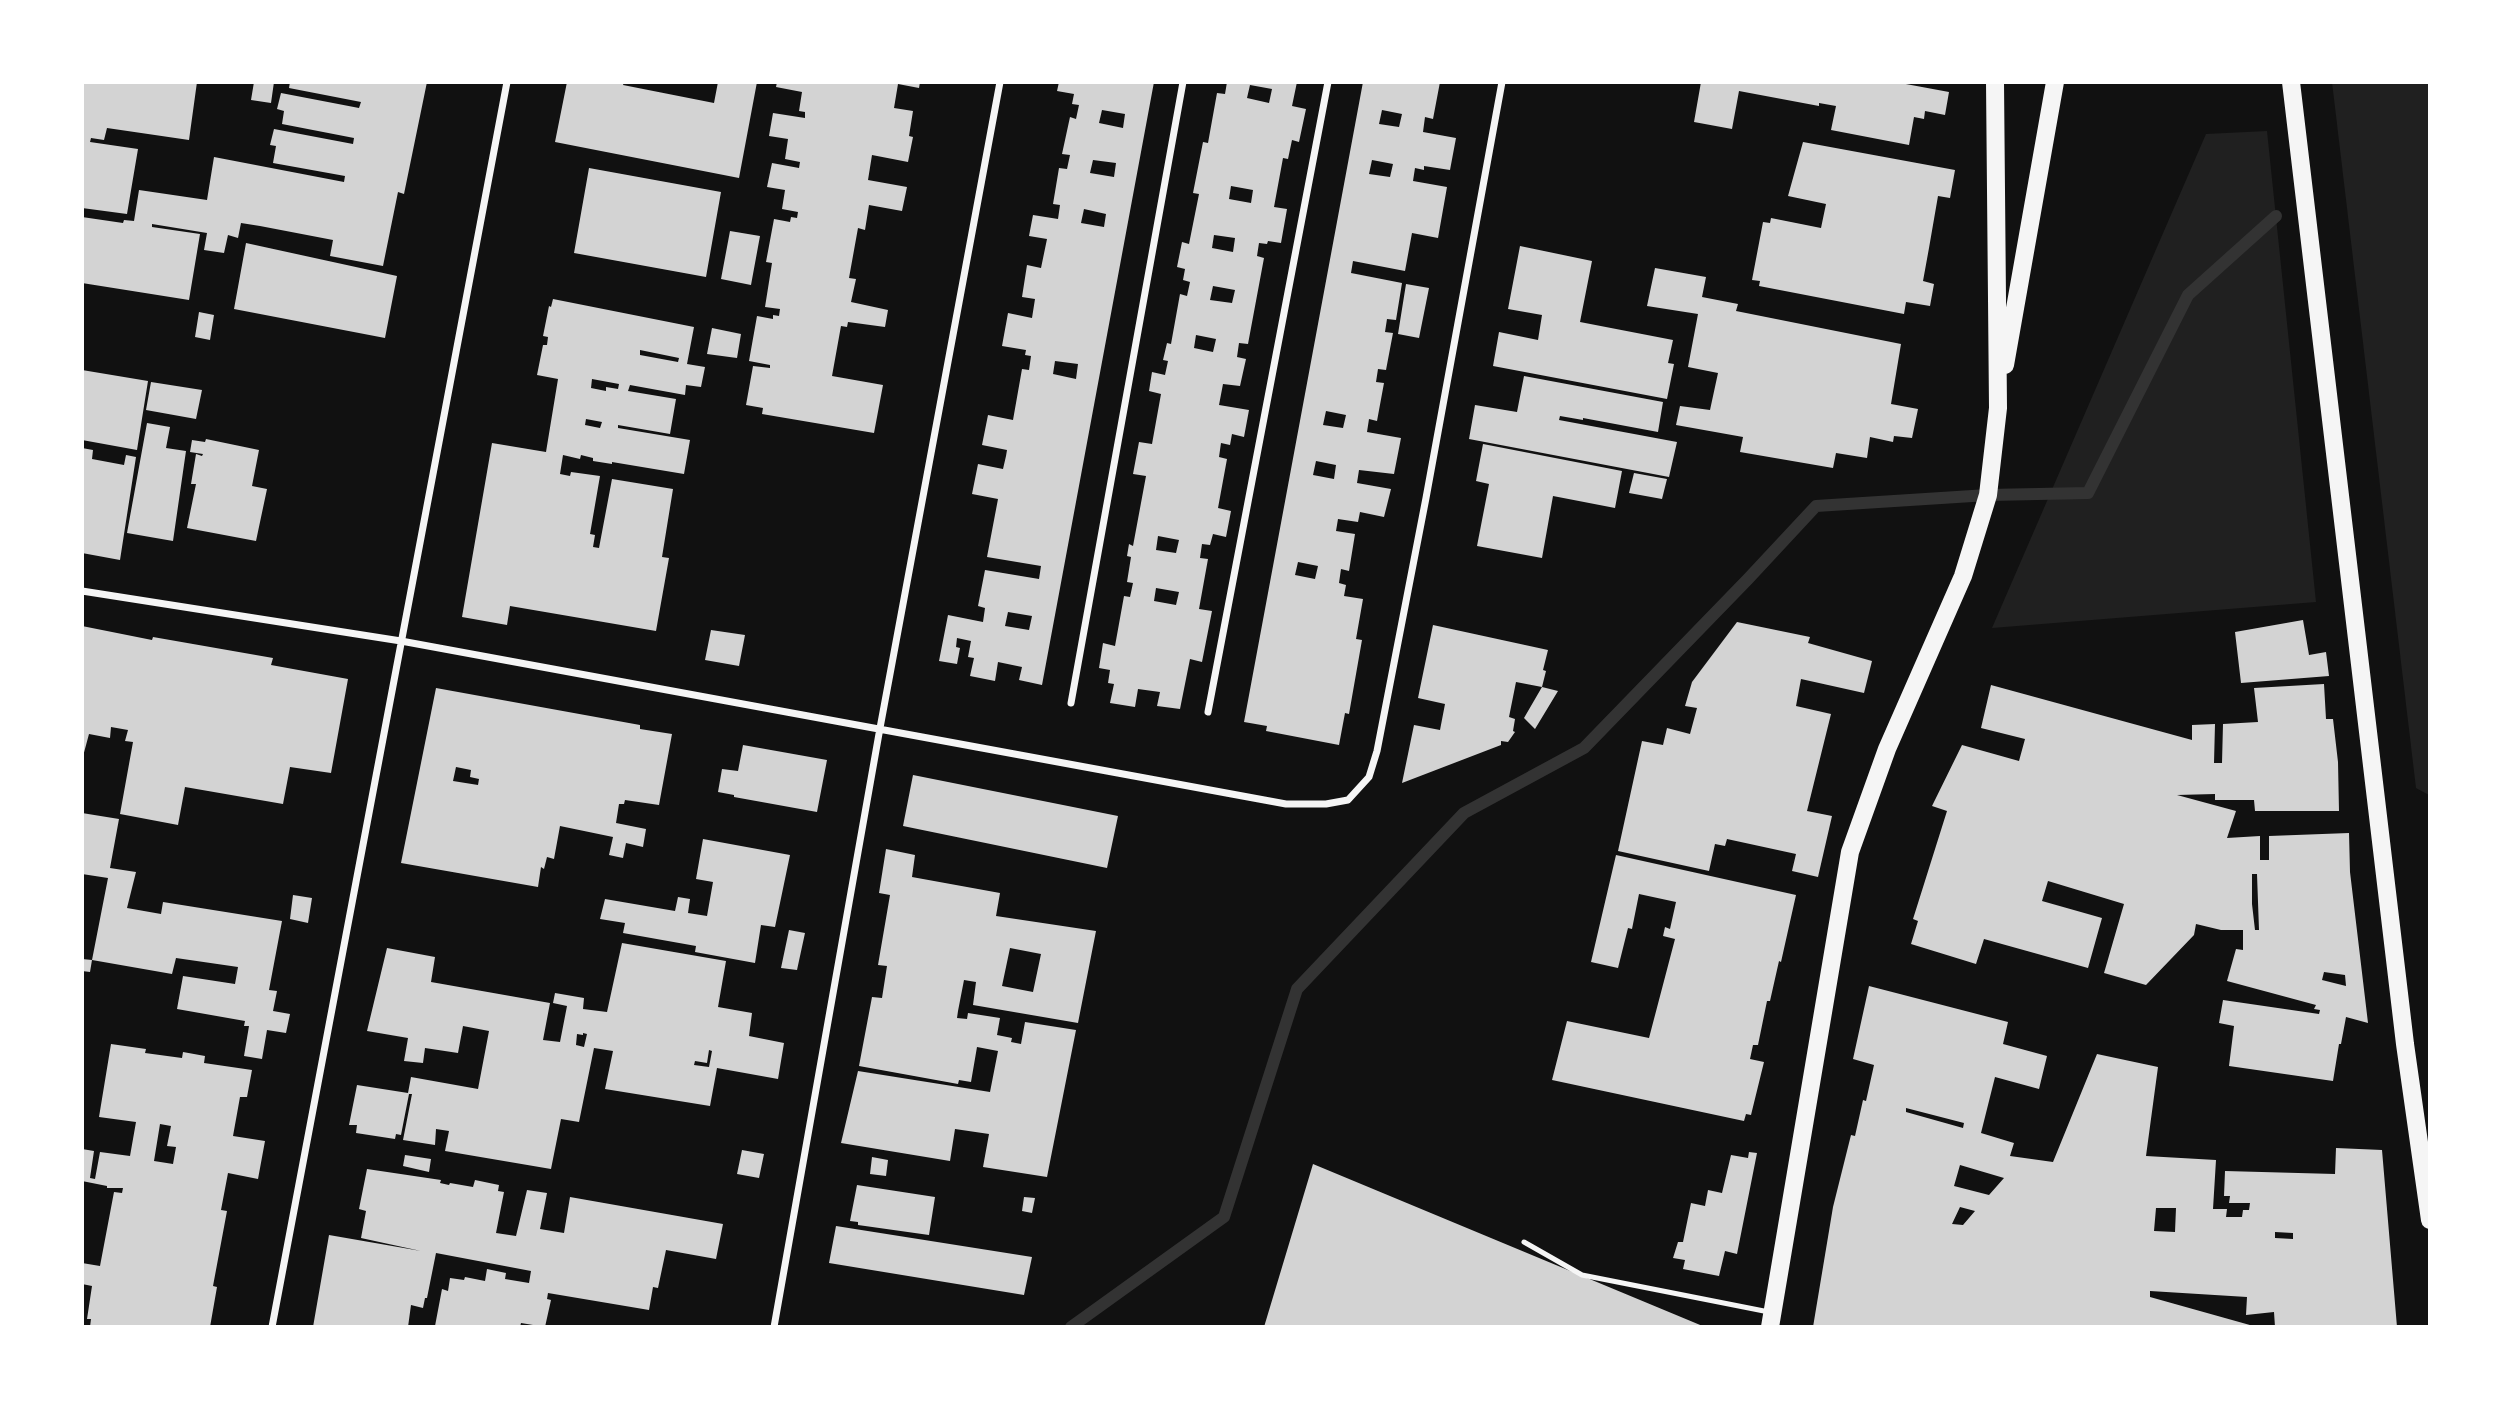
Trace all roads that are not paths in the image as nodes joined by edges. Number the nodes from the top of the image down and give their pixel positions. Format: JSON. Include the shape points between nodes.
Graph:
{"nodes":[{"id":1,"x":507,"y":82,"type":"edge"},
{"id":2,"x":1000,"y":82,"type":"edge"},
{"id":3,"x":1183,"y":82,"type":"edge"},
{"id":4,"x":1328,"y":82,"type":"edge"},
{"id":5,"x":1502,"y":82,"type":"edge"},
{"id":6,"x":1994,"y":82,"type":"edge"},
{"id":7,"x":2056,"y":82,"type":"edge"},
{"id":8,"x":2291,"y":82,"type":"edge"},
{"id":9,"x":1998,"y":408,"type":"junction"},
{"id":10,"x":82,"y":591,"type":"edge"},
{"id":11,"x":401,"y":640,"type":"junction"},
{"id":12,"x":1071,"y":703,"type":"dead end"},
{"id":13,"x":1208,"y":712,"type":"dead end"},
{"id":14,"x":880,"y":728,"type":"junction"},
{"id":15,"x":2430,"y":1220,"type":"edge"},
{"id":16,"x":1524,"y":1242,"type":"dead end"},
{"id":17,"x":1771,"y":1320,"type":"edge"},
{"id":18,"x":272,"y":1327,"type":"edge"},
{"id":19,"x":774,"y":1327,"type":"edge"}],
"edges":[{"from":1,"to":11,"type":"street"},
{"from":2,"to":14,"type":"street"},
{"from":3,"to":12,"type":"street"},
{"from":4,"to":13,"type":"street"},
{"from":5,"to":14,"type":"street","via":[[1377,751],[1369,777],[1348,800],[1286,804]]},
{"from":6,"to":9,"type":"main road"},
{"from":7,"to":9,"type":"main road"},
{"from":8,"to":15,"type":"main road"},
{"from":9,"to":17,"type":"main road","via":[[1987,495],[1963,576],[1887,750],[1850,852]]},
{"from":10,"to":11,"type":"street"},
{"from":11,"to":14,"type":"street"},
{"from":11,"to":18,"type":"street"},
{"from":14,"to":19,"type":"street"},
{"from":16,"to":17,"type":"lane","via":[[1582,1275]]}]}
